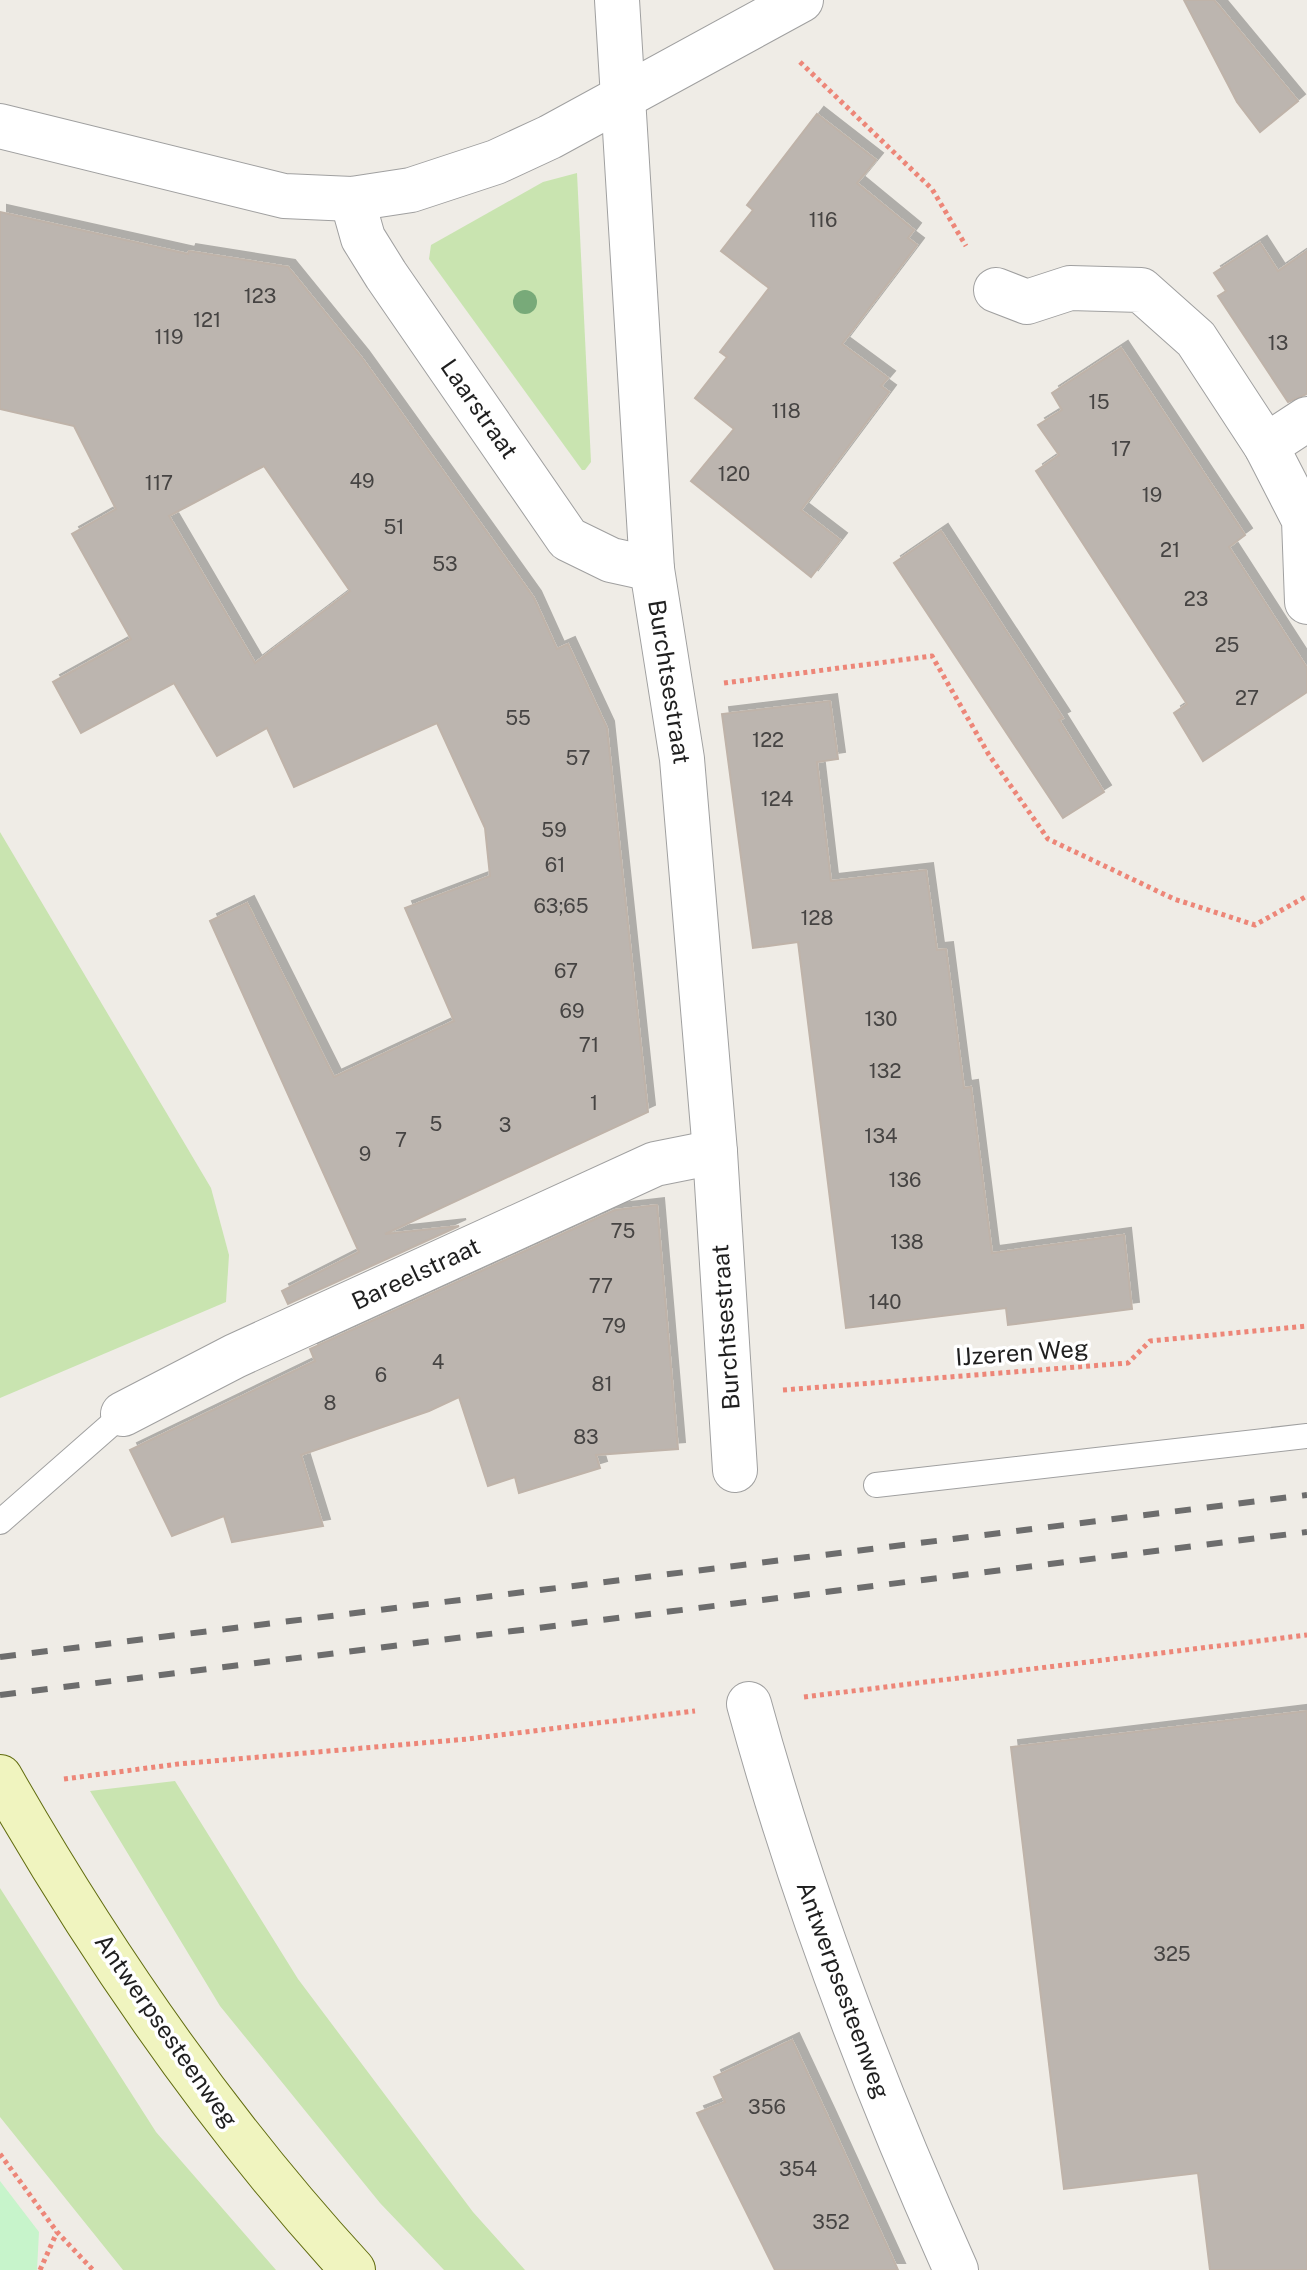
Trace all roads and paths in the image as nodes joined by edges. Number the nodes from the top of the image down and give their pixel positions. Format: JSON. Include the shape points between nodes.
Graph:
{"nodes":[{"id":1,"x":617,"y":0,"type":"edge"},
{"id":2,"x":801,"y":0,"type":"edge"},
{"id":3,"x":759,"y":22,"type":"junction"},
{"id":4,"x":623,"y":95,"type":"junction"},
{"id":5,"x":0,"y":126,"type":"edge"},
{"id":6,"x":352,"y":199,"type":"junction"},
{"id":7,"x":996,"y":290,"type":"joint"},
{"id":8,"x":1307,"y":419,"type":"edge"},
{"id":9,"x":1266,"y":446,"type":"junction"},
{"id":10,"x":652,"y":569,"type":"junction"},
{"id":11,"x":1307,"y":602,"type":"edge"},
{"id":12,"x":670,"y":690,"type":"junction"},
{"id":13,"x":1307,"y":896,"type":"edge"},
{"id":14,"x":715,"y":1152,"type":"junction"},
{"id":15,"x":1307,"y":1326,"type":"edge"},
{"id":16,"x":730,"y":1394,"type":"junction"},
{"id":17,"x":123,"y":1414,"type":"joint"},
{"id":18,"x":1307,"y":1436,"type":"edge"},
{"id":19,"x":735,"y":1470,"type":"dead end"},
{"id":20,"x":876,"y":1485,"type":"dead end"},
{"id":21,"x":0,"y":1522,"type":"edge"},
{"id":22,"x":1307,"y":1635,"type":"edge"},
{"id":23,"x":749,"y":1704,"type":"junction"},
{"id":24,"x":3,"y":1782,"type":"edge"},
{"id":25,"x":0,"y":2154,"type":"edge"},
{"id":26,"x":57,"y":2232,"type":"junction"},
{"id":27,"x":40,"y":2270,"type":"edge"},
{"id":28,"x":93,"y":2270,"type":"edge"},
{"id":29,"x":353,"y":2270,"type":"edge"},
{"id":30,"x":956,"y":2270,"type":"edge"}],
"edges":[{"from":1,"to":4,"type":"street","name":"Burchtsestraat"},
{"from":2,"to":3,"type":"street"},
{"from":3,"to":4,"type":"street"},
{"from":3,"to":7,"type":"path","via":[[932,189]]},
{"from":4,"to":6,"type":"street","via":[[496,162],[411,190]]},
{"from":4,"to":10,"type":"street","name":"Burchtsestraat"},
{"from":5,"to":6,"type":"street","via":[[284,196]]},
{"from":6,"to":10,"type":"street","name":"Laarstraat","via":[[363,238],[386,275],[568,539],[611,560]]},
{"from":7,"to":9,"type":"street","via":[[1027,302],[1070,288],[1141,290],[1196,339]]},
{"from":8,"to":9,"type":"street"},
{"from":9,"to":11,"type":"street","via":[[1304,520]]},
{"from":10,"to":12,"type":"street","name":"Burchtsestraat"},
{"from":12,"to":13,"type":"path","via":[[932,656],[989,755],[1048,839],[1174,899],[1255,925]]},
{"from":12,"to":14,"type":"street","name":"Burchtsestraat","via":[[682,759]]},
{"from":14,"to":16,"type":"street","name":"Burchtsestraat"},
{"from":14,"to":17,"type":"street","name":"Bareelstraat","via":[[655,1164],[235,1356]]},
{"from":15,"to":16,"type":"path","name":"IJzeren Weg","via":[[1150,1341],[1128,1363]]},
{"from":16,"to":19,"type":"street","name":"Burchtsestraat"},
{"from":17,"to":21,"type":"lane"},
{"from":18,"to":20,"type":"lane"},
{"from":22,"to":23,"type":"path"},
{"from":23,"to":24,"type":"path","via":[[468,1739]]},
{"from":23,"to":30,"type":"street","name":"Antwerpsesteenweg","via":[[779,1814],[835,1974]]},
{"from":24,"to":29,"type":"street","name":"Antwerpsesteenweg","via":[[179,2057],[221,2115]]},
{"from":25,"to":26,"type":"path"},
{"from":26,"to":27,"type":"path"},
{"from":26,"to":28,"type":"path"}]}
